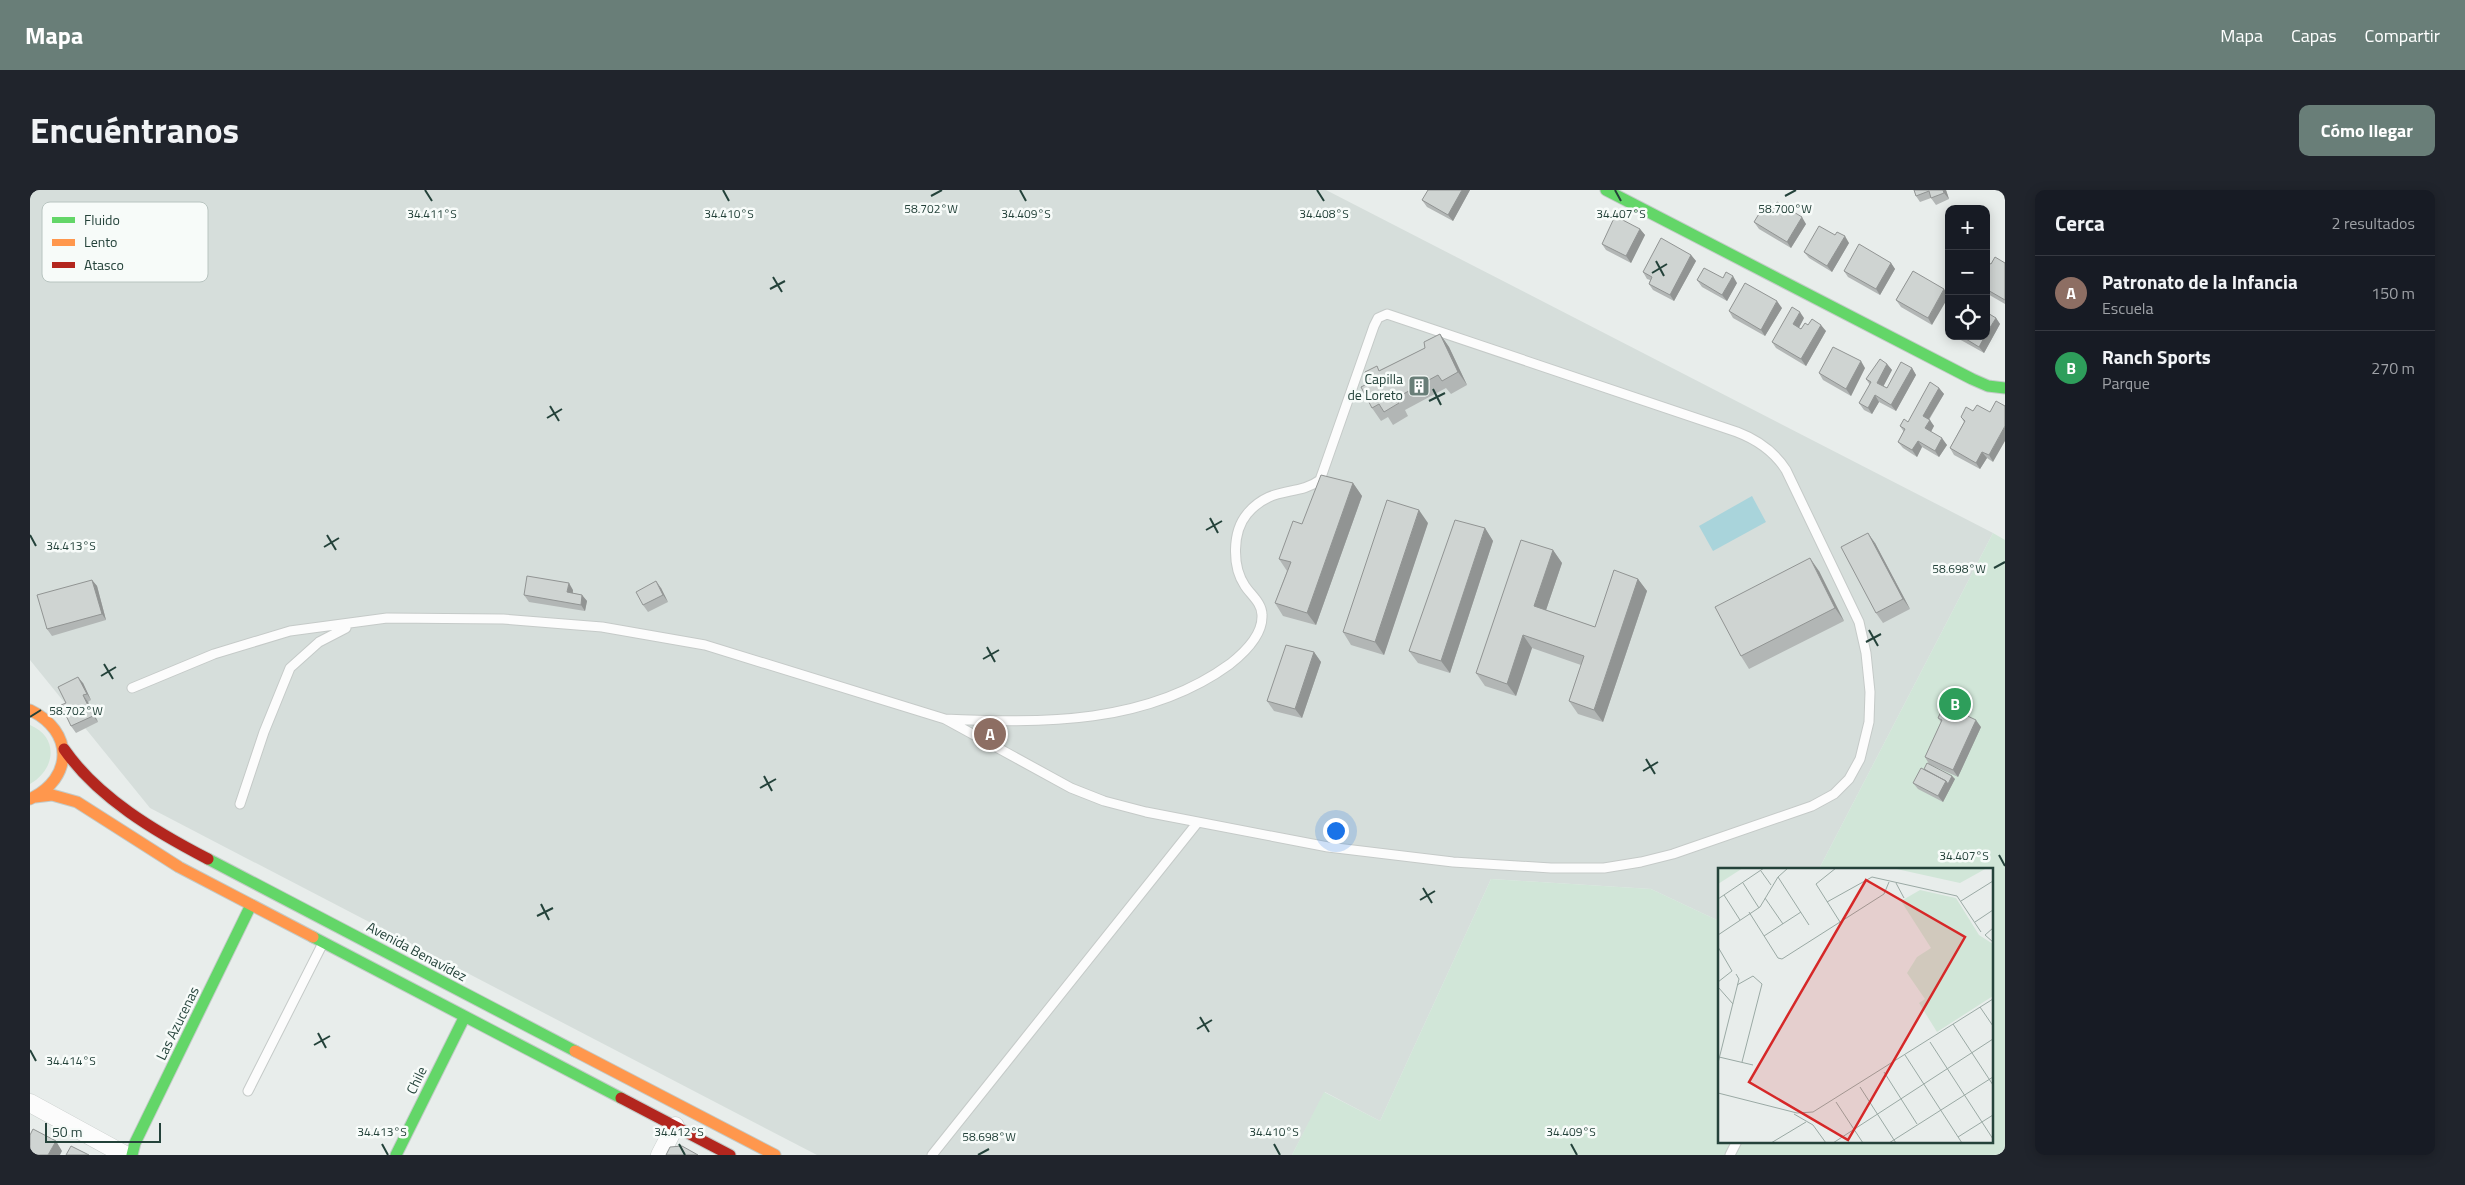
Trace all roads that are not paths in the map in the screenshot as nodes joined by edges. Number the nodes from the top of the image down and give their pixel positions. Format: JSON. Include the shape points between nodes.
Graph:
{"nodes":[{"id":1,"x":1606,"y":190,"type":"edge"},
{"id":2,"x":2005,"y":388,"type":"edge"},
{"id":3,"x":360,"y":622,"type":"junction"},
{"id":4,"x":132,"y":688,"type":"dead end"},
{"id":5,"x":32,"y":708,"type":"edge"},
{"id":6,"x":945,"y":719,"type":"junction"},
{"id":7,"x":64,"y":749,"type":"junction"},
{"id":8,"x":32,"y":798,"type":"edge"},
{"id":9,"x":240,"y":804,"type":"dead end"},
{"id":10,"x":1198,"y":822,"type":"junction"},
{"id":11,"x":251,"y":905,"type":"junction"},
{"id":12,"x":323,"y":943,"type":"junction"},
{"id":13,"x":464,"y":1018,"type":"junction"},
{"id":14,"x":248,"y":1091,"type":"dead end"},
{"id":15,"x":30,"y":1103,"type":"edge"},
{"id":16,"x":675,"y":1126,"type":"junction"},
{"id":17,"x":1736,"y":1142,"type":"edge"},
{"id":18,"x":125,"y":1155,"type":"edge"},
{"id":19,"x":132,"y":1155,"type":"edge"},
{"id":20,"x":396,"y":1155,"type":"edge"},
{"id":21,"x":660,"y":1155,"type":"edge"},
{"id":22,"x":730,"y":1155,"type":"edge"},
{"id":23,"x":775,"y":1155,"type":"edge"},
{"id":24,"x":932,"y":1155,"type":"edge"},
{"id":25,"x":1730,"y":1155,"type":"edge"}],
"edges":[{"from":1,"to":2,"type":"main road","via":[[1972,379],[1988,386]]},
{"from":3,"to":4,"type":"lane","via":[[290,631],[214,654]]},
{"from":3,"to":6,"type":"lane","via":[[387,618],[503,620],[602,628],[705,645]]},
{"from":3,"to":9,"type":"lane","via":[[319,642],[290,668]]},
{"from":5,"to":7,"type":"main road","name":"Avenida Benavídez","via":[[55,727]]},
{"from":6,"to":10,"type":"lane","via":[[1071,788],[1104,801]]},
{"from":6,"to":10,"type":"lane","via":[[1002,722],[1108,715],[1200,682],[1241,656],[1257,634],[1262,615],[1238,567],[1238,528],[1264,498],[1320,480],[1374,326],[1378,318],[1387,314],[1752,438],[1779,458],[1786,470],[1859,622],[1870,692],[1869,722],[1860,759],[1849,779],[1834,794],[1812,806],[1673,854],[1604,868],[1512,866],[1328,847]]},
{"from":7,"to":8,"type":"main road","via":[[58,778],[48,790]]},
{"from":7,"to":23,"type":"main road","name":"Avenida Benavídez","via":[[84,776],[164,834],[204,857]]},
{"from":8,"to":11,"type":"main road","via":[[52,795],[77,802],[179,867]]},
{"from":10,"to":24,"type":"lane"},
{"from":11,"to":12,"type":"main road"},
{"from":11,"to":19,"type":"main road","name":"Las Azucenas"},
{"from":12,"to":13,"type":"main road"},
{"from":12,"to":14,"type":"lane"},
{"from":13,"to":16,"type":"main road"},
{"from":13,"to":20,"type":"main road","name":"Chile"},
{"from":15,"to":18,"type":"street"},
{"from":16,"to":21,"type":"street"},
{"from":16,"to":22,"type":"main road"},
{"from":17,"to":25,"type":"lane"}]}
